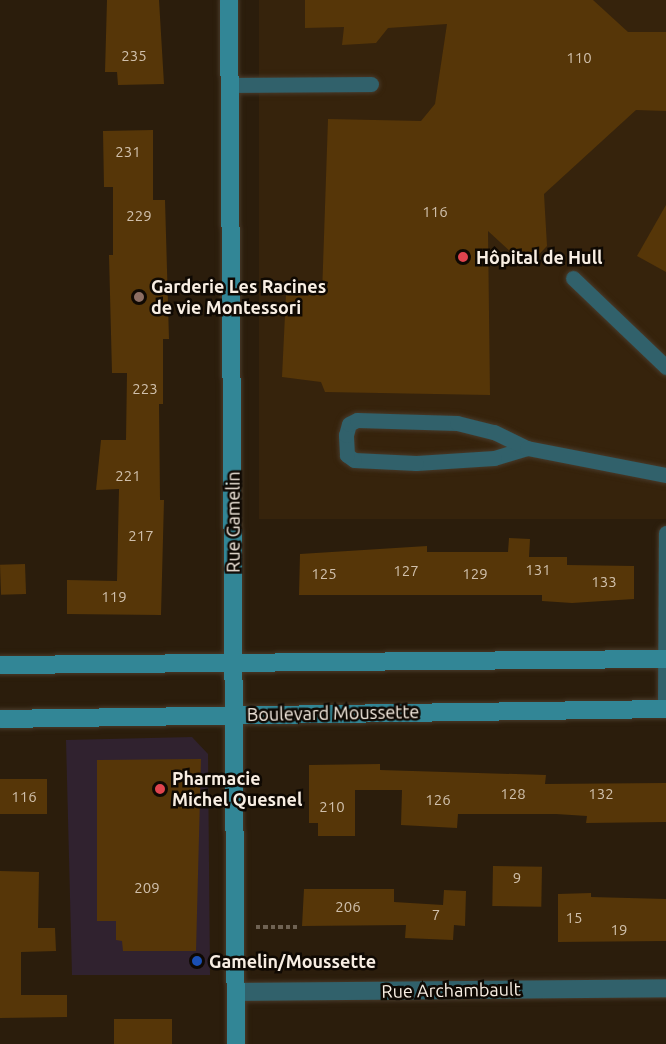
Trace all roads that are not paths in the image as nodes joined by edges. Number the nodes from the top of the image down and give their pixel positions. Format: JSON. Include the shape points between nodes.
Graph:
{"nodes":[{"id":1,"x":229,"y":0,"type":"edge"},
{"id":2,"x":370,"y":84,"type":"dead end"},
{"id":3,"x":230,"y":85,"type":"junction"},
{"id":4,"x":573,"y":278,"type":"dead end"},
{"id":5,"x":666,"y":368,"type":"edge"},
{"id":6,"x":527,"y":448,"type":"junction"},
{"id":7,"x":666,"y":474,"type":"edge"},
{"id":8,"x":666,"y":533,"type":"edge"},
{"id":9,"x":666,"y":659,"type":"edge"},
{"id":10,"x":234,"y":661,"type":"junction"},
{"id":11,"x":0,"y":665,"type":"edge"},
{"id":12,"x":665,"y":709,"type":"edge"},
{"id":13,"x":235,"y":714,"type":"junction"},
{"id":14,"x":0,"y":719,"type":"edge"},
{"id":15,"x":666,"y":988,"type":"edge"},
{"id":16,"x":236,"y":992,"type":"junction"},
{"id":17,"x":236,"y":1044,"type":"edge"}],
"edges":[{"from":1,"to":3,"type":"street","name":"Rue Gamelin"},
{"from":2,"to":3,"type":"lane"},
{"from":3,"to":10,"type":"street","name":"Rue Gamelin"},
{"from":4,"to":5,"type":"lane"},
{"from":6,"to":6,"type":"lane","via":[[494,432],[457,423],[357,420],[349,424],[346,435],[347,454],[364,460],[416,463],[494,458]]},
{"from":6,"to":7,"type":"lane"},
{"from":8,"to":9,"type":"lane"},
{"from":9,"to":10,"type":"street"},
{"from":9,"to":12,"type":"lane"},
{"from":10,"to":11,"type":"street"},
{"from":10,"to":13,"type":"street","name":"Rue Gamelin"},
{"from":12,"to":13,"type":"street","name":"Boulevard Moussette"},
{"from":13,"to":14,"type":"street","name":"Boulevard Moussette"},
{"from":13,"to":16,"type":"street","name":"Rue Gamelin"},
{"from":15,"to":16,"type":"street","name":"Rue Archambault"},
{"from":16,"to":17,"type":"street","name":"Rue Gamelin"}]}
